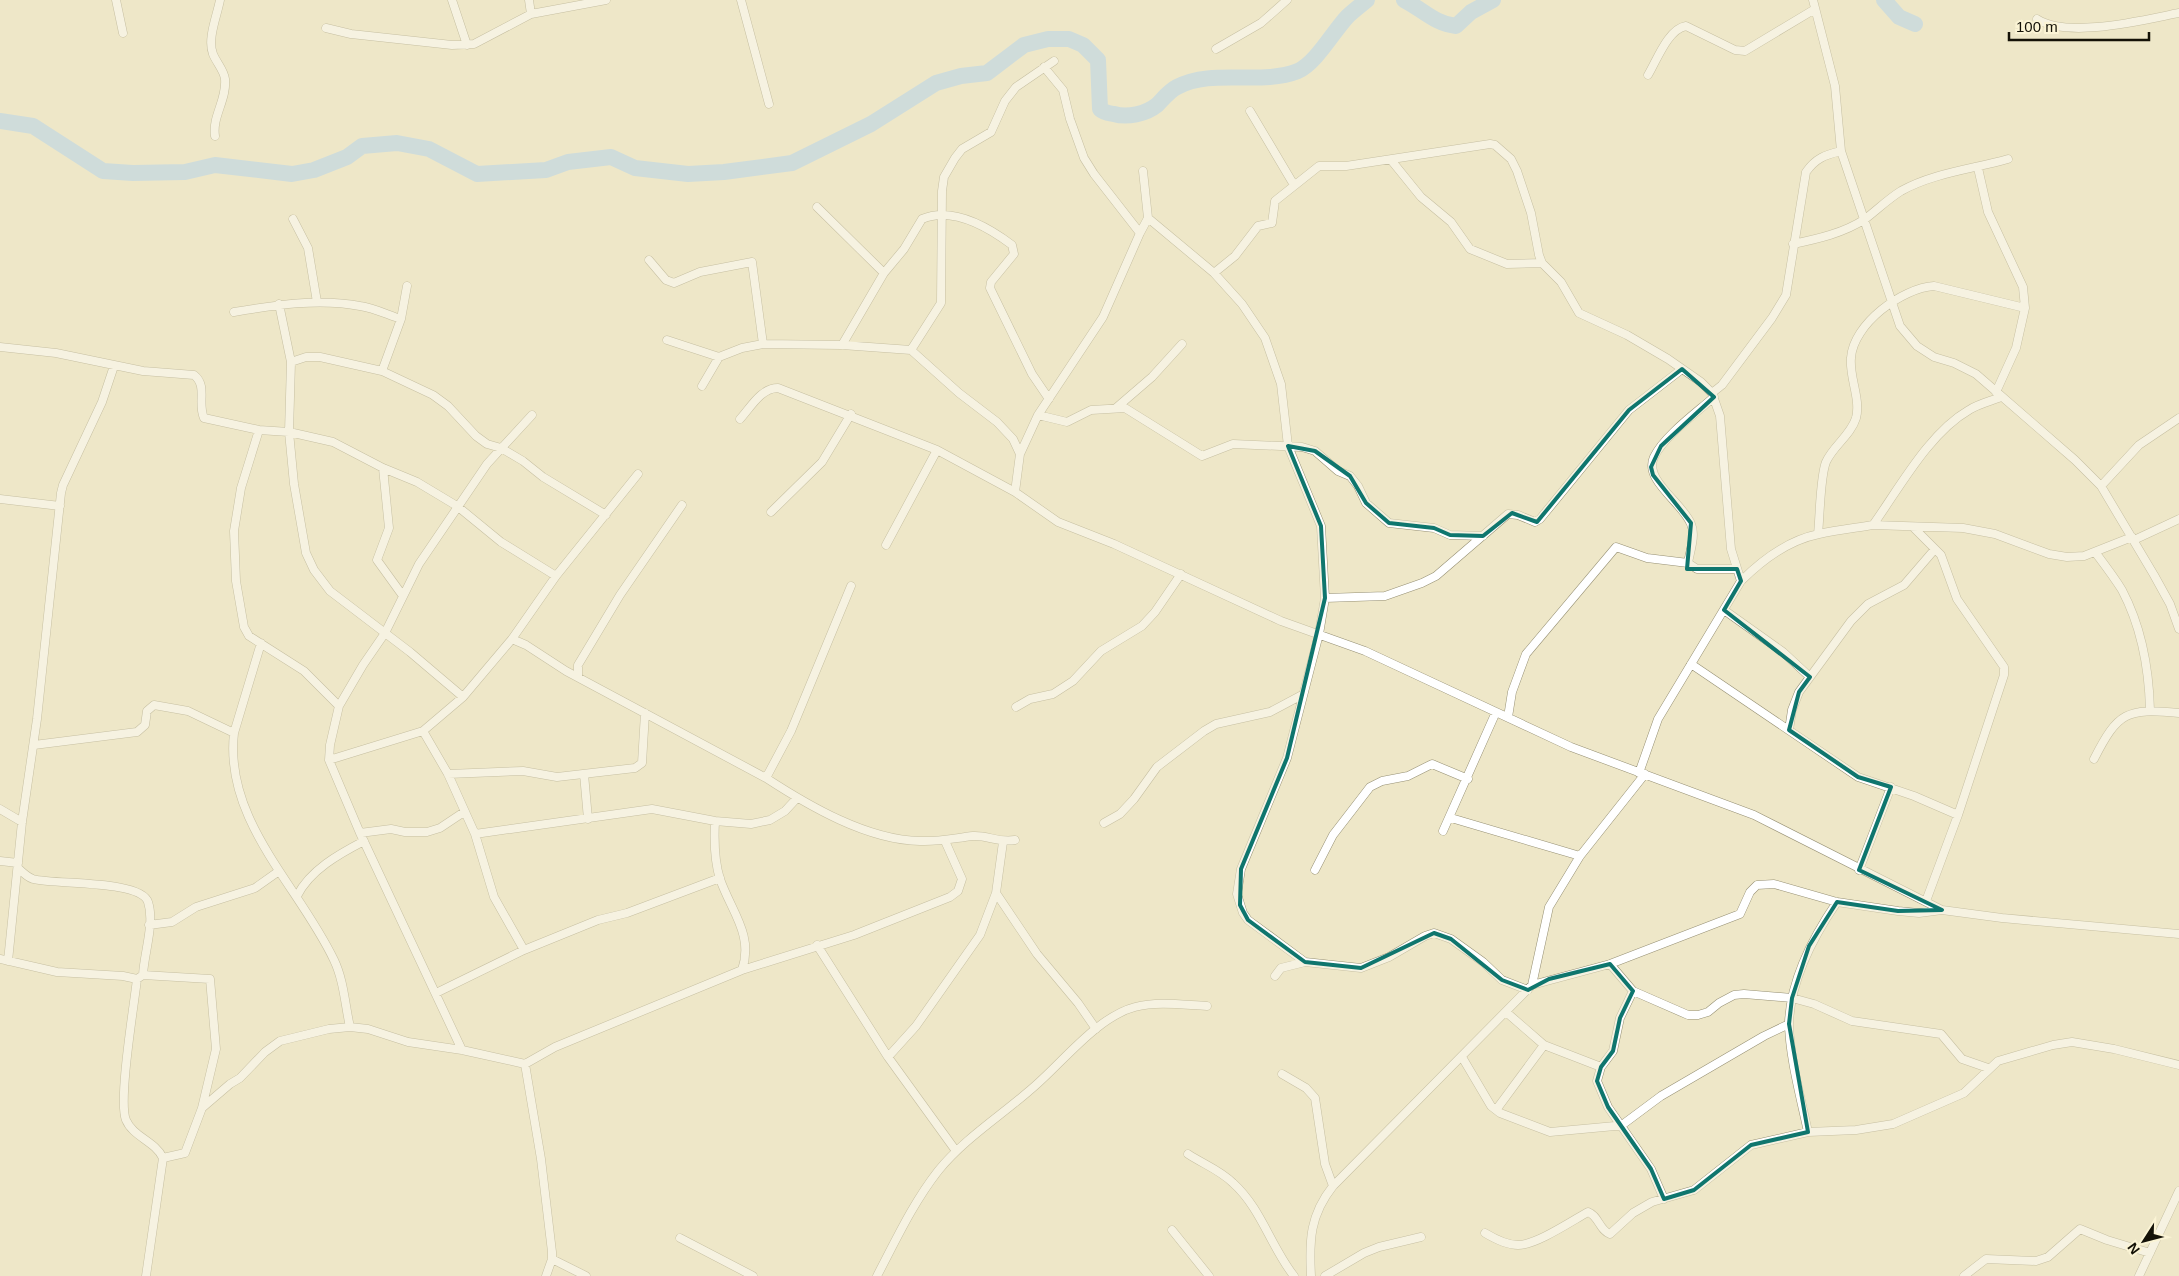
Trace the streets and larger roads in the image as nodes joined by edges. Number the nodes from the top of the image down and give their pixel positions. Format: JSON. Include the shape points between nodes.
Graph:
{"nodes":[{"id":1,"x":116,"y":0,"type":"edge"},
{"id":2,"x":220,"y":0,"type":"edge"},
{"id":3,"x":452,"y":0,"type":"edge"},
{"id":4,"x":529,"y":0,"type":"edge"},
{"id":5,"x":606,"y":0,"type":"edge"},
{"id":6,"x":741,"y":0,"type":"edge"},
{"id":7,"x":1287,"y":0,"type":"edge"},
{"id":8,"x":1813,"y":0,"type":"edge"},
{"id":9,"x":1815,"y":9,"type":"junction"},
{"id":10,"x":2179,"y":13,"type":"edge"},
{"id":11,"x":530,"y":14,"type":"junction"},
{"id":12,"x":2037,"y":19,"type":"dead end"},
{"id":13,"x":326,"y":28,"type":"dead end"},
{"id":14,"x":123,"y":33,"type":"dead end"},
{"id":15,"x":467,"y":44,"type":"junction"},
{"id":16,"x":1216,"y":49,"type":"dead end"},
{"id":17,"x":1054,"y":60,"type":"dead end"},
{"id":18,"x":1044,"y":67,"type":"junction"},
{"id":19,"x":1648,"y":74,"type":"dead end"},
{"id":20,"x":769,"y":104,"type":"dead end"},
{"id":21,"x":1250,"y":111,"type":"dead end"},
{"id":22,"x":215,"y":136,"type":"dead end"},
{"id":23,"x":1841,"y":151,"type":"junction"},
{"id":24,"x":2008,"y":159,"type":"dead end"},
{"id":25,"x":1391,"y":160,"type":"junction"},
{"id":26,"x":1978,"y":168,"type":"junction"},
{"id":27,"x":1142,"y":171,"type":"dead end"},
{"id":28,"x":1294,"y":185,"type":"junction"},
{"id":29,"x":817,"y":207,"type":"dead end"},
{"id":30,"x":942,"y":215,"type":"junction"},
{"id":31,"x":1148,"y":218,"type":"junction"},
{"id":32,"x":293,"y":219,"type":"dead end"},
{"id":33,"x":1863,"y":220,"type":"junction"},
{"id":34,"x":1140,"y":233,"type":"junction"},
{"id":35,"x":1793,"y":244,"type":"junction"},
{"id":36,"x":649,"y":260,"type":"dead end"},
{"id":37,"x":1542,"y":263,"type":"junction"},
{"id":38,"x":884,"y":273,"type":"junction"},
{"id":39,"x":1214,"y":273,"type":"junction"},
{"id":40,"x":407,"y":286,"type":"dead end"},
{"id":41,"x":317,"y":302,"type":"junction"},
{"id":42,"x":1890,"y":302,"type":"junction"},
{"id":43,"x":278,"y":304,"type":"junction"},
{"id":44,"x":2024,"y":308,"type":"junction"},
{"id":45,"x":234,"y":312,"type":"dead end"},
{"id":46,"x":400,"y":319,"type":"junction"},
{"id":47,"x":667,"y":340,"type":"dead end"},
{"id":48,"x":763,"y":344,"type":"junction"},
{"id":49,"x":1182,"y":344,"type":"dead end"},
{"id":50,"x":842,"y":345,"type":"junction"},
{"id":51,"x":0,"y":347,"type":"edge"},
{"id":52,"x":911,"y":350,"type":"junction"},
{"id":53,"x":719,"y":357,"type":"junction"},
{"id":54,"x":291,"y":362,"type":"junction"},
{"id":55,"x":114,"y":366,"type":"junction"},
{"id":56,"x":1682,"y":369,"type":"junction"},
{"id":57,"x":382,"y":371,"type":"junction"},
{"id":58,"x":702,"y":386,"type":"dead end"},
{"id":59,"x":1999,"y":394,"type":"junction"},
{"id":60,"x":1713,"y":395,"type":"junction"},
{"id":61,"x":1049,"y":399,"type":"junction"},
{"id":62,"x":1116,"y":408,"type":"junction"},
{"id":63,"x":851,"y":414,"type":"junction"},
{"id":64,"x":532,"y":415,"type":"dead end"},
{"id":65,"x":1038,"y":415,"type":"junction"},
{"id":66,"x":2179,"y":418,"type":"edge"},
{"id":67,"x":740,"y":419,"type":"dead end"},
{"id":68,"x":259,"y":430,"type":"junction"},
{"id":69,"x":290,"y":432,"type":"junction"},
{"id":70,"x":1288,"y":446,"type":"junction"},
{"id":71,"x":501,"y":448,"type":"junction"},
{"id":72,"x":937,"y":450,"type":"junction"},
{"id":73,"x":1020,"y":454,"type":"junction"},
{"id":74,"x":383,"y":468,"type":"junction"},
{"id":75,"x":638,"y":474,"type":"dead end"},
{"id":76,"x":2101,"y":486,"type":"junction"},
{"id":77,"x":1015,"y":492,"type":"junction"},
{"id":78,"x":0,"y":498,"type":"edge"},
{"id":79,"x":682,"y":505,"type":"dead end"},
{"id":80,"x":60,"y":506,"type":"junction"},
{"id":81,"x":457,"y":506,"type":"junction"},
{"id":82,"x":771,"y":512,"type":"dead end"},
{"id":83,"x":606,"y":515,"type":"junction"},
{"id":84,"x":2179,"y":519,"type":"edge"},
{"id":85,"x":1873,"y":524,"type":"junction"},
{"id":86,"x":1913,"y":527,"type":"junction"},
{"id":87,"x":1818,"y":534,"type":"junction"},
{"id":88,"x":1483,"y":536,"type":"junction"},
{"id":89,"x":2133,"y":538,"type":"junction"},
{"id":90,"x":886,"y":545,"type":"dead end"},
{"id":91,"x":1935,"y":549,"type":"junction"},
{"id":92,"x":2095,"y":552,"type":"junction"},
{"id":93,"x":1688,"y":562,"type":"junction"},
{"id":94,"x":1737,"y":569,"type":"junction"},
{"id":95,"x":1181,"y":574,"type":"junction"},
{"id":96,"x":556,"y":576,"type":"junction"},
{"id":97,"x":1741,"y":581,"type":"junction"},
{"id":98,"x":852,"y":586,"type":"dead end"},
{"id":99,"x":403,"y":596,"type":"junction"},
{"id":100,"x":1324,"y":598,"type":"junction"},
{"id":101,"x":1724,"y":610,"type":"junction"},
{"id":102,"x":2179,"y":629,"type":"edge"},
{"id":103,"x":385,"y":633,"type":"junction"},
{"id":104,"x":1319,"y":634,"type":"junction"},
{"id":105,"x":512,"y":639,"type":"junction"},
{"id":106,"x":261,"y":643,"type":"junction"},
{"id":107,"x":1691,"y":664,"type":"junction"},
{"id":108,"x":578,"y":665,"type":"junction"},
{"id":109,"x":566,"y":671,"type":"junction"},
{"id":110,"x":578,"y":677,"type":"junction"},
{"id":111,"x":1810,"y":677,"type":"junction"},
{"id":112,"x":463,"y":696,"type":"junction"},
{"id":113,"x":1302,"y":696,"type":"junction"},
{"id":114,"x":339,"y":706,"type":"junction"},
{"id":115,"x":1016,"y":707,"type":"dead end"},
{"id":116,"x":2150,"y":710,"type":"junction"},
{"id":117,"x":1496,"y":712,"type":"junction"},
{"id":118,"x":645,"y":713,"type":"junction"},
{"id":119,"x":2179,"y":713,"type":"edge"},
{"id":120,"x":1508,"y":717,"type":"junction"},
{"id":121,"x":1789,"y":730,"type":"junction"},
{"id":122,"x":423,"y":731,"type":"junction"},
{"id":123,"x":234,"y":732,"type":"junction"},
{"id":124,"x":34,"y":744,"type":"junction"},
{"id":125,"x":2094,"y":759,"type":"dead end"},
{"id":126,"x":329,"y":760,"type":"junction"},
{"id":127,"x":448,"y":774,"type":"junction"},
{"id":128,"x":584,"y":774,"type":"junction"},
{"id":129,"x":1642,"y":774,"type":"junction"},
{"id":130,"x":766,"y":778,"type":"junction"},
{"id":131,"x":1468,"y":779,"type":"junction"},
{"id":132,"x":1891,"y":787,"type":"junction"},
{"id":133,"x":797,"y":798,"type":"junction"},
{"id":134,"x":0,"y":809,"type":"edge"},
{"id":135,"x":464,"y":812,"type":"junction"},
{"id":136,"x":1958,"y":815,"type":"junction"},
{"id":137,"x":1451,"y":818,"type":"junction"},
{"id":138,"x":588,"y":819,"type":"junction"},
{"id":139,"x":715,"y":821,"type":"junction"},
{"id":140,"x":22,"y":822,"type":"junction"},
{"id":141,"x":1104,"y":824,"type":"dead end"},
{"id":142,"x":1443,"y":831,"type":"dead end"},
{"id":143,"x":475,"y":834,"type":"junction"},
{"id":144,"x":362,"y":837,"type":"junction"},
{"id":145,"x":1015,"y":840,"type":"dead end"},
{"id":146,"x":945,"y":841,"type":"junction"},
{"id":147,"x":1003,"y":842,"type":"junction"},
{"id":148,"x":1580,"y":856,"type":"junction"},
{"id":149,"x":0,"y":861,"type":"edge"},
{"id":150,"x":18,"y":865,"type":"junction"},
{"id":151,"x":1315,"y":870,"type":"dead end"},
{"id":152,"x":1859,"y":870,"type":"junction"},
{"id":153,"x":278,"y":871,"type":"junction"},
{"id":154,"x":720,"y":878,"type":"junction"},
{"id":155,"x":996,"y":893,"type":"junction"},
{"id":156,"x":297,"y":896,"type":"junction"},
{"id":157,"x":1926,"y":901,"type":"junction"},
{"id":158,"x":1837,"y":902,"type":"junction"},
{"id":159,"x":1942,"y":910,"type":"junction"},
{"id":160,"x":149,"y":925,"type":"junction"},
{"id":161,"x":2179,"y":934,"type":"edge"},
{"id":162,"x":817,"y":945,"type":"junction"},
{"id":163,"x":524,"y":950,"type":"junction"},
{"id":164,"x":4,"y":960,"type":"edge"},
{"id":165,"x":1305,"y":962,"type":"junction"},
{"id":166,"x":1610,"y":964,"type":"junction"},
{"id":167,"x":742,"y":970,"type":"junction"},
{"id":168,"x":1275,"y":976,"type":"dead end"},
{"id":169,"x":140,"y":977,"type":"junction"},
{"id":170,"x":1530,"y":988,"type":"junction"},
{"id":171,"x":1633,"y":991,"type":"junction"},
{"id":172,"x":436,"y":993,"type":"junction"},
{"id":173,"x":1792,"y":998,"type":"junction"},
{"id":174,"x":1207,"y":1006,"type":"dead end"},
{"id":175,"x":1506,"y":1012,"type":"junction"},
{"id":176,"x":1789,"y":1024,"type":"junction"},
{"id":177,"x":350,"y":1027,"type":"junction"},
{"id":178,"x":1096,"y":1029,"type":"junction"},
{"id":179,"x":1544,"y":1045,"type":"junction"},
{"id":180,"x":462,"y":1050,"type":"junction"},
{"id":181,"x":888,"y":1057,"type":"junction"},
{"id":182,"x":1462,"y":1057,"type":"junction"},
{"id":183,"x":525,"y":1064,"type":"junction"},
{"id":184,"x":2179,"y":1065,"type":"edge"},
{"id":185,"x":1601,"y":1067,"type":"junction"},
{"id":186,"x":1988,"y":1068,"type":"junction"},
{"id":187,"x":1282,"y":1074,"type":"dead end"},
{"id":188,"x":202,"y":1108,"type":"junction"},
{"id":189,"x":1496,"y":1110,"type":"junction"},
{"id":190,"x":1622,"y":1125,"type":"junction"},
{"id":191,"x":1808,"y":1132,"type":"junction"},
{"id":192,"x":956,"y":1152,"type":"junction"},
{"id":193,"x":1188,"y":1154,"type":"dead end"},
{"id":194,"x":162,"y":1158,"type":"junction"},
{"id":195,"x":1333,"y":1186,"type":"junction"},
{"id":196,"x":2179,"y":1191,"type":"edge"},
{"id":197,"x":1664,"y":1199,"type":"junction"},
{"id":198,"x":1172,"y":1230,"type":"dead end"},
{"id":199,"x":1485,"y":1234,"type":"dead end"},
{"id":200,"x":1421,"y":1236,"type":"dead end"},
{"id":201,"x":680,"y":1238,"type":"dead end"},
{"id":202,"x":2150,"y":1253,"type":"junction"},
{"id":203,"x":552,"y":1259,"type":"junction"},
{"id":204,"x":2140,"y":1273,"type":"edge"},
{"id":205,"x":146,"y":1276,"type":"edge"},
{"id":206,"x":546,"y":1276,"type":"edge"},
{"id":207,"x":586,"y":1276,"type":"edge"},
{"id":208,"x":753,"y":1276,"type":"edge"},
{"id":209,"x":877,"y":1276,"type":"edge"},
{"id":210,"x":1209,"y":1276,"type":"edge"},
{"id":211,"x":1294,"y":1276,"type":"edge"},
{"id":212,"x":1311,"y":1276,"type":"edge"},
{"id":213,"x":1325,"y":1276,"type":"edge"},
{"id":214,"x":1964,"y":1276,"type":"edge"},
{"id":215,"x":2135,"y":1276,"type":"edge"}],
"edges":[{"from":1,"to":14,"type":"street"},
{"from":2,"to":22,"type":"street","via":[[211,42],[212,52],[225,79],[222,104],[214,119]]},
{"from":3,"to":15,"type":"street"},
{"from":4,"to":11,"type":"street"},
{"from":5,"to":11,"type":"street"},
{"from":6,"to":20,"type":"street"},
{"from":7,"to":16,"type":"street","via":[[1261,23]]},
{"from":8,"to":9,"type":"street"},
{"from":9,"to":19,"type":"street","via":[[1745,51],[1735,50],[1686,26],[1681,27],[1673,32]]},
{"from":9,"to":23,"type":"street","via":[[1835,86]]},
{"from":10,"to":12,"type":"street","via":[[2124,24],[2062,28]]},
{"from":11,"to":15,"type":"street","via":[[474,44]]},
{"from":13,"to":15,"type":"street","via":[[351,34]]},
{"from":17,"to":18,"type":"street"},
{"from":18,"to":30,"type":"street","via":[[1016,87],[1005,101],[991,132],[962,149],[954,158],[944,177]]},
{"from":18,"to":34,"type":"street","via":[[1063,90],[1084,158]]},
{"from":21,"to":28,"type":"street"},
{"from":23,"to":33,"type":"street"},
{"from":23,"to":35,"type":"street","via":[[1822,156],[1806,172]]},
{"from":24,"to":26,"type":"street"},
{"from":25,"to":28,"type":"street","via":[[1319,166]]},
{"from":25,"to":37,"type":"street","via":[[1421,197],[1451,222],[1474,251],[1507,264]]},
{"from":25,"to":37,"type":"street","via":[[1427,152],[1495,145],[1511,159],[1517,171]]},
{"from":26,"to":33,"type":"street","via":[[1902,190]]},
{"from":26,"to":44,"type":"street","via":[[1988,212],[2023,287]]},
{"from":27,"to":31,"type":"street"},
{"from":28,"to":39,"type":"street","via":[[1275,201],[1271,224],[1258,226],[1235,256]]},
{"from":29,"to":38,"type":"street"},
{"from":30,"to":38,"type":"street","via":[[920,221],[904,249]]},
{"from":30,"to":52,"type":"street","via":[[940,303]]},
{"from":30,"to":61,"type":"street","via":[[981,224],[1012,245],[1014,254],[991,282],[990,288],[1032,374]]},
{"from":31,"to":34,"type":"street"},
{"from":31,"to":39,"type":"street"},
{"from":32,"to":41,"type":"street","via":[[308,248]]},
{"from":33,"to":35,"type":"street","via":[[1822,238]]},
{"from":33,"to":42,"type":"street"},
{"from":34,"to":61,"type":"street","via":[[1103,317]]},
{"from":35,"to":60,"type":"street","via":[[1786,295]]},
{"from":36,"to":48,"type":"street","via":[[660,275],[674,283],[700,272],[752,262]]},
{"from":37,"to":56,"type":"street","via":[[1561,282],[1580,313],[1627,335]]},
{"from":38,"to":50,"type":"street"},
{"from":39,"to":70,"type":"street","via":[[1242,304],[1265,338],[1281,384]]},
{"from":40,"to":46,"type":"street"},
{"from":41,"to":43,"type":"street"},
{"from":41,"to":46,"type":"street","via":[[361,306]]},
{"from":42,"to":44,"type":"street","via":[[1910,292],[1934,286]]},
{"from":42,"to":59,"type":"street","via":[[1900,326],[1917,346],[1934,357],[1976,374]]},
{"from":42,"to":87,"type":"street","via":[[1852,347],[1850,360],[1857,416],[1825,466]]},
{"from":43,"to":45,"type":"street"},
{"from":43,"to":54,"type":"street"},
{"from":44,"to":59,"type":"street","via":[[2016,348]]},
{"from":46,"to":57,"type":"street"},
{"from":47,"to":53,"type":"street"},
{"from":48,"to":50,"type":"street"},
{"from":48,"to":53,"type":"street"},
{"from":49,"to":62,"type":"street","via":[[1152,377]]},
{"from":50,"to":52,"type":"street"},
{"from":51,"to":55,"type":"street","via":[[56,353]]},
{"from":52,"to":73,"type":"street","via":[[997,422],[1013,439]]},
{"from":53,"to":58,"type":"street"},
{"from":54,"to":57,"type":"street","via":[[320,357]]},
{"from":54,"to":69,"type":"street"},
{"from":55,"to":68,"type":"street","via":[[194,375],[202,386],[204,418]]},
{"from":55,"to":80,"type":"street","via":[[102,402],[63,484]]},
{"from":56,"to":60,"type":"street"},
{"from":56,"to":88,"type":"street","via":[[1629,410],[1540,519],[1535,522],[1512,513]]},
{"from":57,"to":71,"type":"street","via":[[433,395],[476,436]]},
{"from":59,"to":76,"type":"street"},
{"from":59,"to":85,"type":"street","via":[[1949,424]]},
{"from":60,"to":93,"type":"street","via":[[1661,446],[1651,467],[1653,475],[1691,523]]},
{"from":60,"to":94,"type":"street","via":[[1720,416],[1727,514]]},
{"from":61,"to":65,"type":"street"},
{"from":62,"to":65,"type":"street","via":[[1091,410],[1067,422]]},
{"from":62,"to":70,"type":"street","via":[[1135,412],[1202,456],[1233,444]]},
{"from":63,"to":67,"type":"street","via":[[771,388]]},
{"from":63,"to":72,"type":"street"},
{"from":63,"to":82,"type":"street","via":[[822,462]]},
{"from":64,"to":71,"type":"street"},
{"from":65,"to":73,"type":"street"},
{"from":66,"to":76,"type":"street","via":[[2139,446]]},
{"from":68,"to":69,"type":"street"},
{"from":68,"to":106,"type":"street","via":[[241,488],[234,531],[236,581],[244,627],[249,636]]},
{"from":69,"to":74,"type":"street","via":[[334,442]]},
{"from":69,"to":103,"type":"street","via":[[294,484],[306,553],[314,570],[330,591]]},
{"from":70,"to":88,"type":"street","via":[[1315,451],[1338,471],[1350,476],[1366,503],[1389,523],[1434,528],[1450,535]]},
{"from":70,"to":100,"type":"street","via":[[1321,526]]},
{"from":71,"to":81,"type":"street"},
{"from":71,"to":83,"type":"street"},
{"from":72,"to":77,"type":"street"},
{"from":72,"to":90,"type":"street"},
{"from":73,"to":77,"type":"street"},
{"from":74,"to":81,"type":"street","via":[[417,482]]},
{"from":74,"to":99,"type":"street","via":[[389,528],[376,560]]},
{"from":75,"to":83,"type":"street"},
{"from":76,"to":89,"type":"street"},
{"from":77,"to":95,"type":"street","via":[[1058,522]]},
{"from":78,"to":80,"type":"street"},
{"from":79,"to":108,"type":"street","via":[[620,595]]},
{"from":80,"to":124,"type":"street"},
{"from":81,"to":96,"type":"street","via":[[501,542]]},
{"from":81,"to":99,"type":"street","via":[[419,564]]},
{"from":83,"to":96,"type":"street"},
{"from":84,"to":89,"type":"street"},
{"from":85,"to":86,"type":"street"},
{"from":85,"to":87,"type":"street"},
{"from":86,"to":91,"type":"street"},
{"from":86,"to":92,"type":"street","via":[[1994,534],[2048,554],[2067,557]]},
{"from":87,"to":97,"type":"street","via":[[1782,548],[1758,564]]},
{"from":88,"to":100,"type":"street","via":[[1436,576],[1422,583],[1372,598]]},
{"from":89,"to":92,"type":"street"},
{"from":89,"to":102,"type":"street","via":[[2170,604]]},
{"from":91,"to":111,"type":"street","via":[[1904,585],[1868,604],[1851,621]]},
{"from":91,"to":136,"type":"street","via":[[1945,562],[1957,599],[2004,667],[1994,709]]},
{"from":92,"to":116,"type":"street","via":[[2122,590],[2133,619],[2149,679]]},
{"from":93,"to":94,"type":"street","via":[[1696,569]]},
{"from":93,"to":120,"type":"street","via":[[1648,558],[1618,546],[1614,549],[1526,654],[1512,692]]},
{"from":94,"to":97,"type":"street"},
{"from":95,"to":104,"type":"street","via":[[1282,621]]},
{"from":95,"to":115,"type":"street","via":[[1142,626],[1101,651],[1073,681],[1053,694],[1030,699]]},
{"from":96,"to":105,"type":"street"},
{"from":97,"to":101,"type":"street"},
{"from":98,"to":130,"type":"street","via":[[795,723]]},
{"from":99,"to":103,"type":"street"},
{"from":100,"to":104,"type":"street"},
{"from":101,"to":107,"type":"street"},
{"from":101,"to":111,"type":"street","via":[[1783,652]]},
{"from":103,"to":112,"type":"street"},
{"from":103,"to":114,"type":"street"},
{"from":104,"to":113,"type":"street"},
{"from":104,"to":117,"type":"street","via":[[1365,651]]},
{"from":105,"to":109,"type":"street"},
{"from":105,"to":112,"type":"street"},
{"from":106,"to":114,"type":"street","via":[[304,671]]},
{"from":106,"to":123,"type":"street"},
{"from":107,"to":121,"type":"street"},
{"from":107,"to":129,"type":"street","via":[[1658,719]]},
{"from":108,"to":109,"type":"street"},
{"from":108,"to":110,"type":"street"},
{"from":109,"to":110,"type":"street"},
{"from":110,"to":118,"type":"street"},
{"from":111,"to":121,"type":"street","via":[[1799,692]]},
{"from":112,"to":122,"type":"street"},
{"from":113,"to":141,"type":"street","via":[[1270,712],[1216,724],[1204,731],[1157,768],[1120,814]]},
{"from":113,"to":165,"type":"street","via":[[1287,758],[1248,849],[1237,894],[1248,920]]},
{"from":114,"to":126,"type":"street"},
{"from":116,"to":119,"type":"street"},
{"from":116,"to":125,"type":"street","via":[[2135,712],[2120,720],[2109,730]]},
{"from":117,"to":120,"type":"street"},
{"from":117,"to":131,"type":"street"},
{"from":118,"to":128,"type":"street","via":[[640,767]]},
{"from":118,"to":130,"type":"street"},
{"from":120,"to":129,"type":"street","via":[[1571,747]]},
{"from":121,"to":132,"type":"street","via":[[1858,778]]},
{"from":122,"to":126,"type":"street"},
{"from":122,"to":127,"type":"street"},
{"from":123,"to":124,"type":"street","via":[[188,711],[154,705],[147,711],[145,725],[137,732]]},
{"from":123,"to":153,"type":"street","via":[[232,748],[236,787]]},
{"from":124,"to":140,"type":"street"},
{"from":126,"to":144,"type":"street"},
{"from":127,"to":128,"type":"street","via":[[523,771],[556,777]]},
{"from":127,"to":135,"type":"street"},
{"from":128,"to":138,"type":"street"},
{"from":129,"to":148,"type":"street"},
{"from":129,"to":152,"type":"street","via":[[1754,815]]},
{"from":130,"to":133,"type":"street"},
{"from":131,"to":137,"type":"street"},
{"from":131,"to":151,"type":"street","via":[[1432,764],[1408,776],[1376,784],[1333,835]]},
{"from":132,"to":136,"type":"street"},
{"from":132,"to":152,"type":"street"},
{"from":133,"to":139,"type":"street","via":[[770,820],[751,824]]},
{"from":133,"to":146,"type":"street","via":[[872,833],[918,841]]},
{"from":134,"to":140,"type":"street"},
{"from":135,"to":143,"type":"street"},
{"from":135,"to":144,"type":"street","via":[[428,832],[391,829]]},
{"from":136,"to":157,"type":"street"},
{"from":137,"to":142,"type":"street"},
{"from":137,"to":148,"type":"street"},
{"from":138,"to":139,"type":"street","via":[[658,809]]},
{"from":138,"to":143,"type":"street"},
{"from":139,"to":154,"type":"street","via":[[714,846]]},
{"from":140,"to":150,"type":"street"},
{"from":143,"to":163,"type":"street","via":[[494,898]]},
{"from":144,"to":156,"type":"street","via":[[330,860],[302,886]]},
{"from":144,"to":172,"type":"street"},
{"from":145,"to":147,"type":"street"},
{"from":146,"to":147,"type":"street","via":[[979,836]]},
{"from":146,"to":162,"type":"street","via":[[960,870],[962,879],[958,891],[903,917]]},
{"from":147,"to":155,"type":"street"},
{"from":148,"to":170,"type":"street","via":[[1549,907]]},
{"from":149,"to":150,"type":"street"},
{"from":150,"to":160,"type":"street","via":[[31,878],[140,892],[148,902]]},
{"from":150,"to":164,"type":"street"},
{"from":152,"to":157,"type":"street"},
{"from":153,"to":156,"type":"street"},
{"from":153,"to":160,"type":"street","via":[[255,888],[196,907],[172,922]]},
{"from":154,"to":163,"type":"street","via":[[622,915],[598,920]]},
{"from":154,"to":167,"type":"street","via":[[746,942]]},
{"from":155,"to":178,"type":"street","via":[[1037,954]]},
{"from":155,"to":181,"type":"street","via":[[980,935],[916,1026]]},
{"from":156,"to":177,"type":"street","via":[[335,962]]},
{"from":157,"to":159,"type":"street"},
{"from":158,"to":159,"type":"street","via":[[1898,911]]},
{"from":158,"to":166,"type":"street","via":[[1774,884],[1757,885],[1740,914]]},
{"from":158,"to":173,"type":"street","via":[[1810,946]]},
{"from":159,"to":161,"type":"street"},
{"from":160,"to":169,"type":"street"},
{"from":162,"to":167,"type":"street"},
{"from":162,"to":181,"type":"street"},
{"from":163,"to":172,"type":"street"},
{"from":164,"to":169,"type":"street","via":[[57,972]]},
{"from":165,"to":168,"type":"street","via":[[1281,968]]},
{"from":165,"to":170,"type":"street","via":[[1361,968],[1434,933],[1451,939],[1502,980]]},
{"from":166,"to":170,"type":"street"},
{"from":166,"to":171,"type":"street"},
{"from":167,"to":183,"type":"street","via":[[555,1047]]},
{"from":169,"to":188,"type":"street","via":[[207,977],[211,981],[216,1049]]},
{"from":169,"to":194,"type":"street","via":[[122,1107],[130,1128],[155,1145]]},
{"from":170,"to":175,"type":"street"},
{"from":171,"to":173,"type":"street","via":[[1693,1015],[1708,1012],[1734,995]]},
{"from":171,"to":185,"type":"street","via":[[1620,1018],[1613,1051]]},
{"from":172,"to":180,"type":"street"},
{"from":173,"to":176,"type":"street"},
{"from":173,"to":186,"type":"street","via":[[1852,1021],[1942,1034],[1962,1059]]},
{"from":174,"to":178,"type":"street","via":[[1151,1004],[1134,1007]]},
{"from":175,"to":179,"type":"street"},
{"from":175,"to":182,"type":"street"},
{"from":176,"to":190,"type":"street","via":[[1661,1096]]},
{"from":176,"to":191,"type":"street"},
{"from":177,"to":180,"type":"street","via":[[368,1029],[408,1042]]},
{"from":177,"to":188,"type":"street","via":[[280,1041]]},
{"from":178,"to":192,"type":"street","via":[[1031,1090]]},
{"from":179,"to":185,"type":"street"},
{"from":179,"to":189,"type":"street"},
{"from":180,"to":183,"type":"street"},
{"from":181,"to":192,"type":"street"},
{"from":182,"to":189,"type":"street"},
{"from":182,"to":195,"type":"street"},
{"from":183,"to":203,"type":"street","via":[[542,1159]]},
{"from":184,"to":186,"type":"street","via":[[2072,1042],[1998,1061]]},
{"from":185,"to":190,"type":"street","via":[[1597,1081],[1601,1094]]},
{"from":186,"to":191,"type":"street","via":[[1964,1093],[1893,1124],[1856,1130]]},
{"from":187,"to":195,"type":"street","via":[[1306,1088],[1315,1098],[1325,1164]]},
{"from":188,"to":194,"type":"street","via":[[185,1153]]},
{"from":189,"to":190,"type":"street","via":[[1550,1132]]},
{"from":190,"to":197,"type":"street","via":[[1651,1169]]},
{"from":191,"to":197,"type":"street","via":[[1751,1145],[1694,1190]]},
{"from":192,"to":209,"type":"street","via":[[938,1171],[910,1213]]},
{"from":193,"to":211,"type":"street","via":[[1235,1184],[1251,1204]]},
{"from":194,"to":205,"type":"street"},
{"from":195,"to":212,"type":"street","via":[[1321,1201],[1313,1223],[1309,1247]]},
{"from":196,"to":202,"type":"street"},
{"from":197,"to":199,"type":"street","via":[[1642,1207],[1610,1234],[1588,1212],[1524,1244],[1507,1243]]},
{"from":198,"to":210,"type":"street"},
{"from":200,"to":213,"type":"street","via":[[1379,1246]]},
{"from":201,"to":208,"type":"street"},
{"from":202,"to":204,"type":"street"},
{"from":202,"to":214,"type":"street","via":[[2080,1229],[2048,1257],[2036,1261],[1986,1260]]},
{"from":203,"to":206,"type":"street"},
{"from":203,"to":207,"type":"street"},
{"from":204,"to":215,"type":"street"}]}
